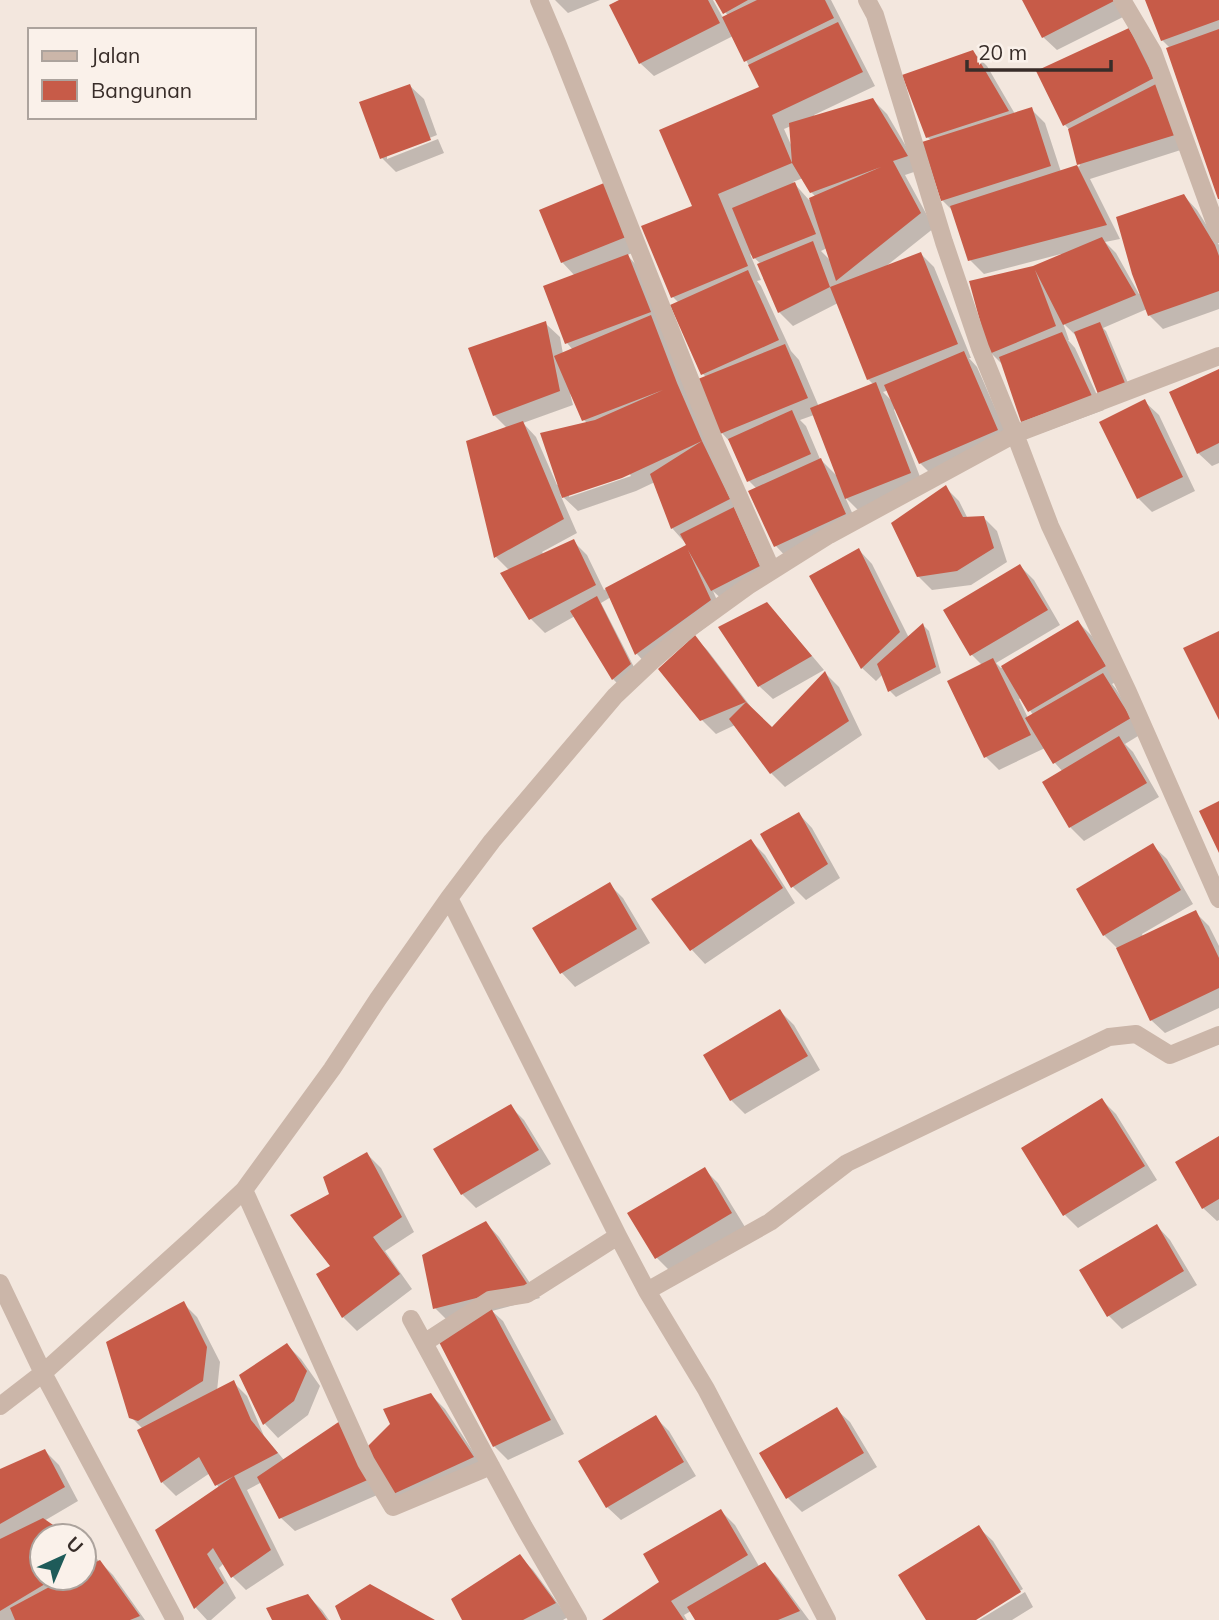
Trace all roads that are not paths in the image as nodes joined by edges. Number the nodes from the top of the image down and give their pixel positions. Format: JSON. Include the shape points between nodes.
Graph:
{"nodes":[{"id":1,"x":538,"y":0,"type":"edge"},
{"id":2,"x":867,"y":0,"type":"edge"},
{"id":3,"x":1122,"y":0,"type":"edge"},
{"id":4,"x":1219,"y":234,"type":"edge"},
{"id":5,"x":1219,"y":356,"type":"edge"},
{"id":6,"x":1016,"y":434,"type":"junction"},
{"id":7,"x":772,"y":571,"type":"junction"},
{"id":8,"x":449,"y":898,"type":"junction"},
{"id":9,"x":1219,"y":899,"type":"edge"},
{"id":10,"x":1219,"y":1035,"type":"edge"},
{"id":11,"x":244,"y":1190,"type":"junction"},
{"id":12,"x":618,"y":1236,"type":"junction"},
{"id":13,"x":0,"y":1283,"type":"edge"},
{"id":14,"x":647,"y":1291,"type":"junction"},
{"id":15,"x":411,"y":1319,"type":"dead end"},
{"id":16,"x":424,"y":1343,"type":"junction"},
{"id":17,"x":43,"y":1373,"type":"junction"},
{"id":18,"x":0,"y":1406,"type":"edge"},
{"id":19,"x":491,"y":1466,"type":"junction"},
{"id":20,"x":175,"y":1620,"type":"edge"},
{"id":21,"x":578,"y":1620,"type":"edge"},
{"id":22,"x":827,"y":1620,"type":"edge"}],
"edges":[{"from":1,"to":7,"type":"street","via":[[716,445]]},
{"from":2,"to":6,"type":"street","via":[[975,335]]},
{"from":3,"to":4,"type":"street","via":[[1153,52]]},
{"from":5,"to":6,"type":"street"},
{"from":6,"to":7,"type":"street"},
{"from":6,"to":9,"type":"street","via":[[1050,526]]},
{"from":7,"to":8,"type":"street","via":[[690,628],[615,696]]},
{"from":8,"to":11,"type":"street"},
{"from":8,"to":12,"type":"street"},
{"from":10,"to":14,"type":"street","via":[[1171,1055],[1136,1034],[1109,1037],[847,1163],[770,1222]]},
{"from":11,"to":17,"type":"street"},
{"from":11,"to":19,"type":"street","via":[[366,1462],[393,1507]]},
{"from":12,"to":14,"type":"street"},
{"from":12,"to":16,"type":"street","via":[[527,1294],[490,1300]]},
{"from":13,"to":17,"type":"street"},
{"from":14,"to":22,"type":"street","via":[[706,1389]]},
{"from":15,"to":16,"type":"street"},
{"from":16,"to":19,"type":"street"},
{"from":17,"to":18,"type":"street"},
{"from":17,"to":20,"type":"street"},
{"from":19,"to":21,"type":"street"}]}
